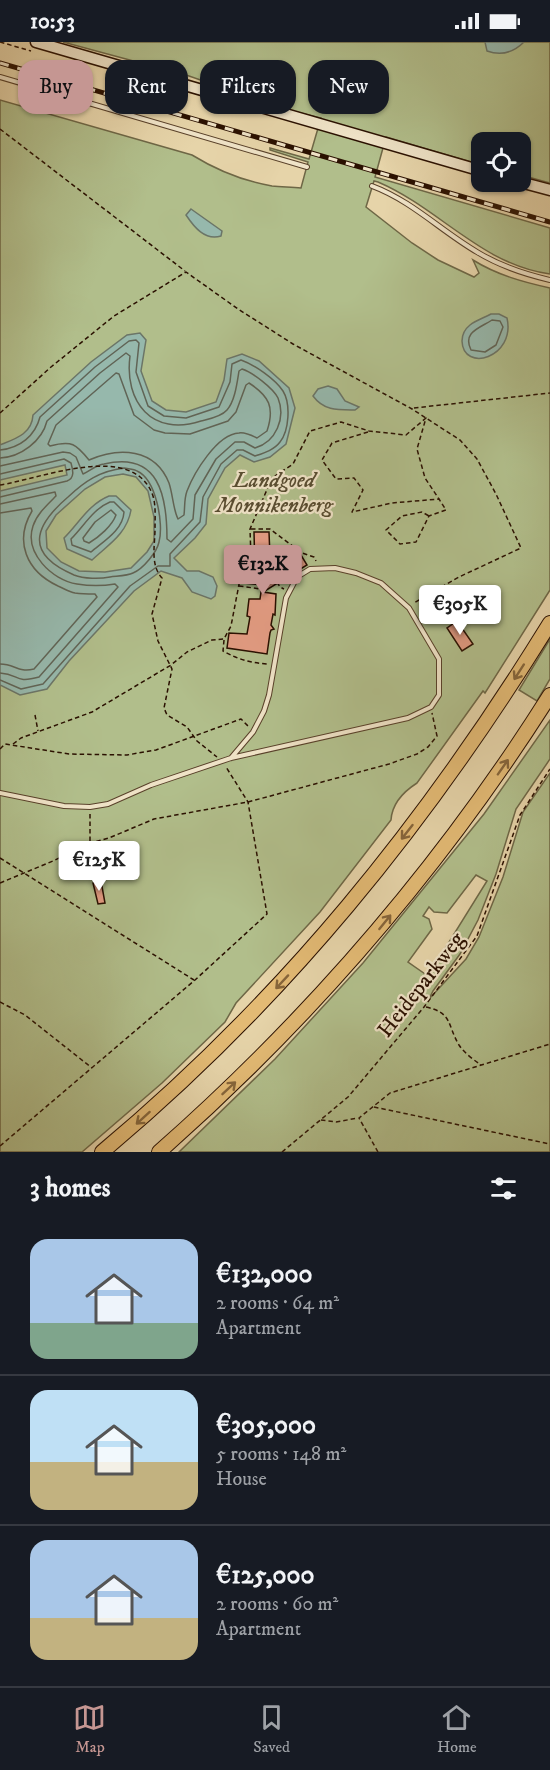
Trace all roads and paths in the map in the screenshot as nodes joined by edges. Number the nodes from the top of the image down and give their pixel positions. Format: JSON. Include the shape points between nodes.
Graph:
{"nodes":[{"id":1,"x":36,"y":42,"type":"edge"},
{"id":2,"x":0,"y":77,"type":"edge"},
{"id":3,"x":0,"y":129,"type":"edge"},
{"id":4,"x":307,"y":166,"type":"dead end"},
{"id":5,"x":471,"y":168,"type":"edge"},
{"id":6,"x":531,"y":185,"type":"edge"},
{"id":7,"x":372,"y":186,"type":"dead end"},
{"id":8,"x":550,"y":190,"type":"edge"},
{"id":9,"x":186,"y":272,"type":"junction"},
{"id":10,"x":550,"y":280,"type":"edge"},
{"id":11,"x":550,"y":393,"type":"edge"},
{"id":12,"x":412,"y":409,"type":"junction"},
{"id":13,"x":0,"y":413,"type":"edge"},
{"id":14,"x":426,"y":418,"type":"junction"},
{"id":15,"x":369,"y":431,"type":"junction"},
{"id":16,"x":0,"y":485,"type":"edge"},
{"id":17,"x":439,"y":499,"type":"junction"},
{"id":18,"x":429,"y":516,"type":"junction"},
{"id":19,"x":250,"y":529,"type":"junction"},
{"id":20,"x":319,"y":567,"type":"junction"},
{"id":21,"x":277,"y":582,"type":"dead end"},
{"id":22,"x":238,"y":585,"type":"junction"},
{"id":23,"x":261,"y":590,"type":"dead end"},
{"id":24,"x":289,"y":591,"type":"junction"},
{"id":25,"x":409,"y":608,"type":"junction"},
{"id":26,"x":550,"y":623,"type":"edge"},
{"id":27,"x":224,"y":639,"type":"junction"},
{"id":28,"x":171,"y":665,"type":"junction"},
{"id":29,"x":274,"y":665,"type":"junction"},
{"id":30,"x":550,"y":695,"type":"edge"},
{"id":31,"x":431,"y":707,"type":"junction"},
{"id":32,"x":35,"y":715,"type":"dead end"},
{"id":33,"x":38,"y":732,"type":"junction"},
{"id":34,"x":253,"y":732,"type":"junction"},
{"id":35,"x":193,"y":736,"type":"junction"},
{"id":36,"x":0,"y":744,"type":"edge"},
{"id":37,"x":5,"y":744,"type":"junction"},
{"id":38,"x":13,"y":744,"type":"junction"},
{"id":39,"x":0,"y":749,"type":"edge"},
{"id":40,"x":231,"y":759,"type":"junction"},
{"id":41,"x":223,"y":761,"type":"junction"},
{"id":42,"x":550,"y":769,"type":"edge"},
{"id":43,"x":0,"y":793,"type":"edge"},
{"id":44,"x":248,"y":802,"type":"junction"},
{"id":45,"x":90,"y":807,"type":"junction"},
{"id":46,"x":90,"y":843,"type":"junction"},
{"id":47,"x":0,"y":858,"type":"edge"},
{"id":48,"x":22,"y":873,"type":"junction"},
{"id":49,"x":0,"y":882,"type":"edge"},
{"id":50,"x":195,"y":980,"type":"junction"},
{"id":51,"x":0,"y":1002,"type":"edge"},
{"id":52,"x":424,"y":1007,"type":"junction"},
{"id":53,"x":550,"y":1044,"type":"edge"},
{"id":54,"x":482,"y":1066,"type":"junction"},
{"id":55,"x":93,"y":1069,"type":"junction"},
{"id":56,"x":373,"y":1107,"type":"junction"},
{"id":57,"x":359,"y":1118,"type":"junction"},
{"id":58,"x":321,"y":1120,"type":"junction"},
{"id":59,"x":186,"y":1128,"type":"junction"},
{"id":60,"x":550,"y":1144,"type":"edge"},
{"id":61,"x":0,"y":1146,"type":"edge"},
{"id":62,"x":102,"y":1152,"type":"edge"},
{"id":63,"x":159,"y":1152,"type":"edge"},
{"id":64,"x":166,"y":1152,"type":"edge"},
{"id":65,"x":282,"y":1152,"type":"edge"},
{"id":66,"x":378,"y":1152,"type":"edge"}],
"edges":[{"from":1,"to":5,"type":"main road"},
{"from":2,"to":4,"type":"lane"},
{"from":3,"to":9,"type":"path"},
{"from":6,"to":8,"type":"main road"},
{"from":7,"to":10,"type":"lane","via":[[410,204],[500,265]]},
{"from":9,"to":12,"type":"path","via":[[293,344]]},
{"from":9,"to":13,"type":"path","via":[[114,316]]},
{"from":11,"to":12,"type":"path"},
{"from":12,"to":14,"type":"path"},
{"from":14,"to":15,"type":"path","via":[[406,435]]},
{"from":14,"to":17,"type":"path","via":[[417,449],[425,478]]},
{"from":14,"to":25,"type":"path","via":[[460,440],[477,459],[522,548],[459,577],[416,600]]},
{"from":15,"to":17,"type":"path","via":[[332,443],[322,460],[336,479],[354,478],[363,490],[352,512],[392,502]]},
{"from":15,"to":19,"type":"path","via":[[340,422],[310,431],[292,464],[272,478]]},
{"from":16,"to":28,"type":"path","via":[[66,470],[109,466],[134,472],[142,479],[153,498],[154,552],[162,578],[152,614],[158,641]]},
{"from":17,"to":18,"type":"path","via":[[446,510]]},
{"from":18,"to":18,"type":"path","via":[[416,542],[400,544],[386,530],[402,516],[422,512]]},
{"from":19,"to":20,"type":"path","via":[[270,529],[302,553],[314,557]]},
{"from":19,"to":22,"type":"path","via":[[251,558]]},
{"from":20,"to":24,"type":"lane","via":[[297,577]]},
{"from":20,"to":25,"type":"lane","via":[[356,573],[381,583]]},
{"from":21,"to":24,"type":"path"},
{"from":22,"to":23,"type":"path"},
{"from":22,"to":27,"type":"path","via":[[231,626]]},
{"from":24,"to":29,"type":"lane"},
{"from":25,"to":31,"type":"lane","via":[[439,659],[440,695]]},
{"from":26,"to":62,"type":"highway","one_way":true,"via":[[431,801],[348,907],[239,1027]]},
{"from":27,"to":28,"type":"path","via":[[212,640],[187,652]]},
{"from":27,"to":29,"type":"path","via":[[223,651],[242,660]]},
{"from":28,"to":33,"type":"path","via":[[92,712]]},
{"from":28,"to":35,"type":"path","via":[[164,708]]},
{"from":29,"to":34,"type":"lane","via":[[264,711]]},
{"from":59,"to":30,"type":"highway","one_way":true,"via":[[278,1041],[381,928],[466,820]]},
{"from":31,"to":40,"type":"lane","via":[[408,718]]},
{"from":31,"to":44,"type":"path","via":[[437,736],[417,754]]},
{"from":32,"to":33,"type":"path"},
{"from":33,"to":38,"type":"path"},
{"from":34,"to":35,"type":"path","via":[[242,719]]},
{"from":34,"to":40,"type":"lane"},
{"from":35,"to":38,"type":"path","via":[[156,750],[127,755],[69,754]]},
{"from":35,"to":41,"type":"path"},
{"from":36,"to":37,"type":"path"},
{"from":37,"to":38,"type":"path"},
{"from":37,"to":39,"type":"path"},
{"from":40,"to":41,"type":"lane"},
{"from":41,"to":44,"type":"path"},
{"from":41,"to":45,"type":"lane","via":[[108,804]]},
{"from":42,"to":52,"type":"path","name":"Heideparkweg","via":[[520,815],[477,936]]},
{"from":43,"to":45,"type":"lane","via":[[64,806]]},
{"from":44,"to":46,"type":"path","via":[[154,819]]},
{"from":44,"to":50,"type":"path","via":[[267,914]]},
{"from":45,"to":46,"type":"path"},
{"from":46,"to":48,"type":"path"},
{"from":47,"to":48,"type":"path"},
{"from":48,"to":49,"type":"path"},
{"from":48,"to":50,"type":"path"},
{"from":50,"to":55,"type":"path"},
{"from":51,"to":55,"type":"path","via":[[25,1015]]},
{"from":52,"to":54,"type":"path","via":[[438,1009],[448,1018],[459,1047]]},
{"from":52,"to":58,"type":"path","name":"Heideparkweg","via":[[348,1097]]},
{"from":53,"to":54,"type":"path"},
{"from":54,"to":56,"type":"path","via":[[390,1093]]},
{"from":55,"to":61,"type":"path"},
{"from":56,"to":57,"type":"path"},
{"from":56,"to":60,"type":"path"},
{"from":57,"to":58,"type":"path"},
{"from":57,"to":66,"type":"path"},
{"from":58,"to":65,"type":"path","name":"Heideparkweg"},
{"from":59,"to":63,"type":"highway"},
{"from":59,"to":64,"type":"lane"}]}
